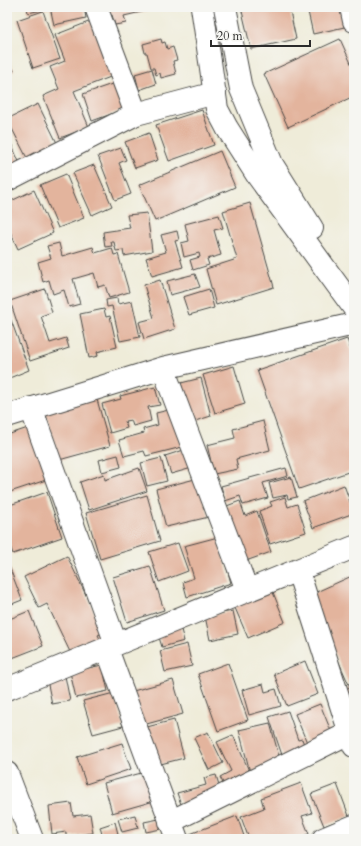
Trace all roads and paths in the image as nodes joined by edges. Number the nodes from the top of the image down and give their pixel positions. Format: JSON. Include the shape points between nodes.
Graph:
{"nodes":[{"id":1,"x":96,"y":7,"type":"edge"},
{"id":2,"x":202,"y":7,"type":"edge"},
{"id":3,"x":226,"y":7,"type":"edge"},
{"id":4,"x":351,"y":7,"type":"edge"},
{"id":5,"x":354,"y":21,"type":"edge"},
{"id":6,"x":215,"y":93,"type":"junction"},
{"id":7,"x":136,"y":114,"type":"junction"},
{"id":8,"x":7,"y":180,"type":"edge"},
{"id":9,"x":354,"y":304,"type":"edge"},
{"id":10,"x":354,"y":308,"type":"edge"},
{"id":11,"x":354,"y":324,"type":"edge"},
{"id":12,"x":164,"y":368,"type":"junction"},
{"id":13,"x":31,"y":408,"type":"junction"},
{"id":14,"x":7,"y":416,"type":"edge"},
{"id":15,"x":354,"y":547,"type":"edge"},
{"id":16,"x":298,"y":571,"type":"junction"},
{"id":17,"x":247,"y":590,"type":"junction"},
{"id":18,"x":112,"y":646,"type":"junction"},
{"id":19,"x":7,"y":689,"type":"edge"},
{"id":20,"x":351,"y":740,"type":"edge"},
{"id":21,"x":7,"y":773,"type":"edge"},
{"id":22,"x":354,"y":826,"type":"edge"},
{"id":23,"x":174,"y":830,"type":"edge"},
{"id":24,"x":32,"y":839,"type":"edge"},
{"id":25,"x":323,"y":839,"type":"edge"}],
"edges":[{"from":1,"to":7,"type":"street"},
{"from":2,"to":6,"type":"street"},
{"from":3,"to":9,"type":"street","via":[[241,89],[272,164],[313,230]]},
{"from":4,"to":5,"type":"street"},
{"from":6,"to":7,"type":"street"},
{"from":6,"to":10,"type":"street","via":[[217,109],[257,175]]},
{"from":7,"to":8,"type":"street"},
{"from":11,"to":12,"type":"street"},
{"from":12,"to":13,"type":"street"},
{"from":12,"to":17,"type":"street"},
{"from":13,"to":14,"type":"street"},
{"from":13,"to":18,"type":"street"},
{"from":15,"to":16,"type":"street"},
{"from":16,"to":17,"type":"street"},
{"from":16,"to":20,"type":"street"},
{"from":17,"to":18,"type":"street"},
{"from":18,"to":19,"type":"street"},
{"from":18,"to":23,"type":"street"},
{"from":20,"to":23,"type":"street"},
{"from":21,"to":24,"type":"street"},
{"from":22,"to":25,"type":"street"}]}
